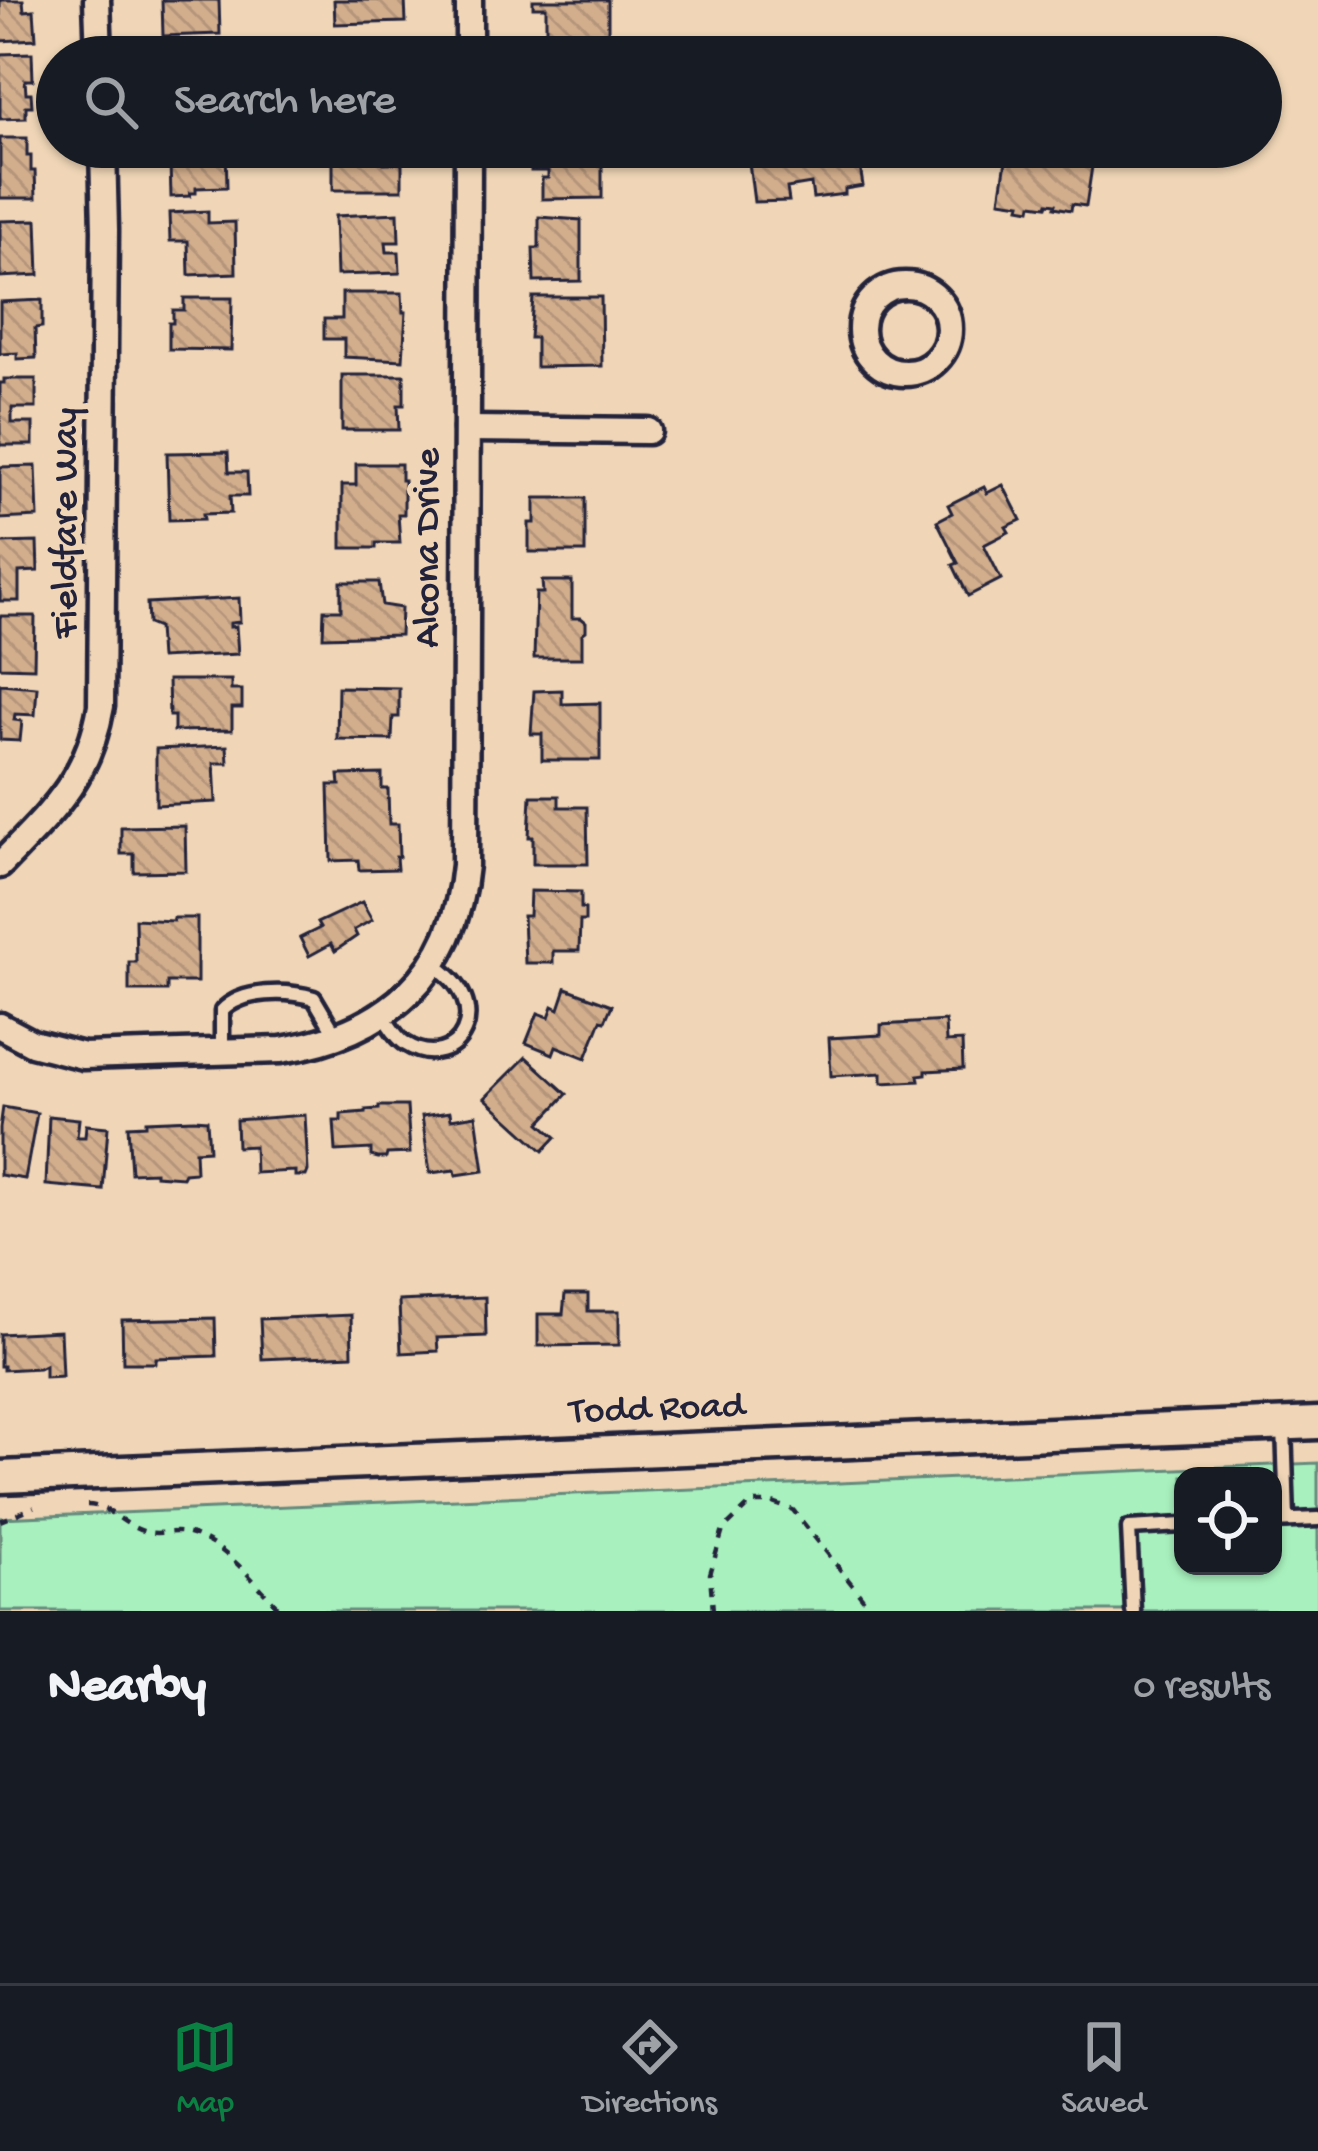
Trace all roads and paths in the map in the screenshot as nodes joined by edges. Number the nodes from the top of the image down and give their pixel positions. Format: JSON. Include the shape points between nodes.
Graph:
{"nodes":[{"id":1,"x":97,"y":0,"type":"edge"},
{"id":2,"x":469,"y":0,"type":"edge"},
{"id":3,"x":98,"y":36,"type":"edge"},
{"id":4,"x":469,"y":36,"type":"edge"},
{"id":5,"x":103,"y":168,"type":"edge"},
{"id":6,"x":469,"y":168,"type":"edge"},
{"id":7,"x":467,"y":429,"type":"junction"},
{"id":8,"x":648,"y":431,"type":"dead end"},
{"id":9,"x":0,"y":865,"type":"edge"},
{"id":10,"x":436,"y":954,"type":"junction"},
{"id":11,"x":382,"y":1015,"type":"junction"},
{"id":12,"x":0,"y":1026,"type":"edge"},
{"id":13,"x":338,"y":1038,"type":"junction"},
{"id":14,"x":222,"y":1052,"type":"junction"},
{"id":15,"x":1318,"y":1423,"type":"edge"},
{"id":16,"x":1283,"y":1424,"type":"junction"},
{"id":17,"x":1282,"y":1467,"type":"edge"},
{"id":18,"x":0,"y":1477,"type":"edge"},
{"id":19,"x":39,"y":1505,"type":"dead end"},
{"id":20,"x":80,"y":1505,"type":"dead end"},
{"id":21,"x":1318,"y":1519,"type":"edge"},
{"id":22,"x":0,"y":1521,"type":"edge"},
{"id":23,"x":1282,"y":1521,"type":"edge"},
{"id":24,"x":1174,"y":1526,"type":"edge"},
{"id":25,"x":281,"y":1611,"type":"edge"},
{"id":26,"x":713,"y":1611,"type":"edge"},
{"id":27,"x":873,"y":1611,"type":"edge"},
{"id":28,"x":1133,"y":1611,"type":"edge"}],
"edges":[{"from":1,"to":3,"type":"street"},
{"from":2,"to":4,"type":"street"},
{"from":5,"to":9,"type":"street","name":"Fieldfare Way","via":[[101,706],[88,757],[66,795]]},
{"from":6,"to":7,"type":"street","name":"Alcona Drive"},
{"from":7,"to":8,"type":"street"},
{"from":7,"to":10,"type":"street","name":"Alcona Drive","via":[[465,865],[459,903]]},
{"from":10,"to":11,"type":"street"},
{"from":10,"to":11,"type":"lane","via":[[465,999],[458,1041],[418,1049]]},
{"from":11,"to":13,"type":"street"},
{"from":12,"to":14,"type":"street","via":[[83,1056]]},
{"from":13,"to":14,"type":"street"},
{"from":13,"to":14,"type":"lane","via":[[314,998],[248,995],[222,1011]]},
{"from":15,"to":16,"type":"street","name":"Todd Road"},
{"from":16,"to":17,"type":"lane"},
{"from":16,"to":18,"type":"street","name":"Todd Road"},
{"from":19,"to":22,"type":"path"},
{"from":20,"to":25,"type":"path","via":[[101,1505],[146,1532],[186,1533],[216,1546]]},
{"from":21,"to":23,"type":"lane"},
{"from":24,"to":28,"type":"lane","via":[[1129,1528]]},
{"from":26,"to":27,"type":"path","via":[[710,1574],[724,1530],[751,1503],[794,1510]]}]}
